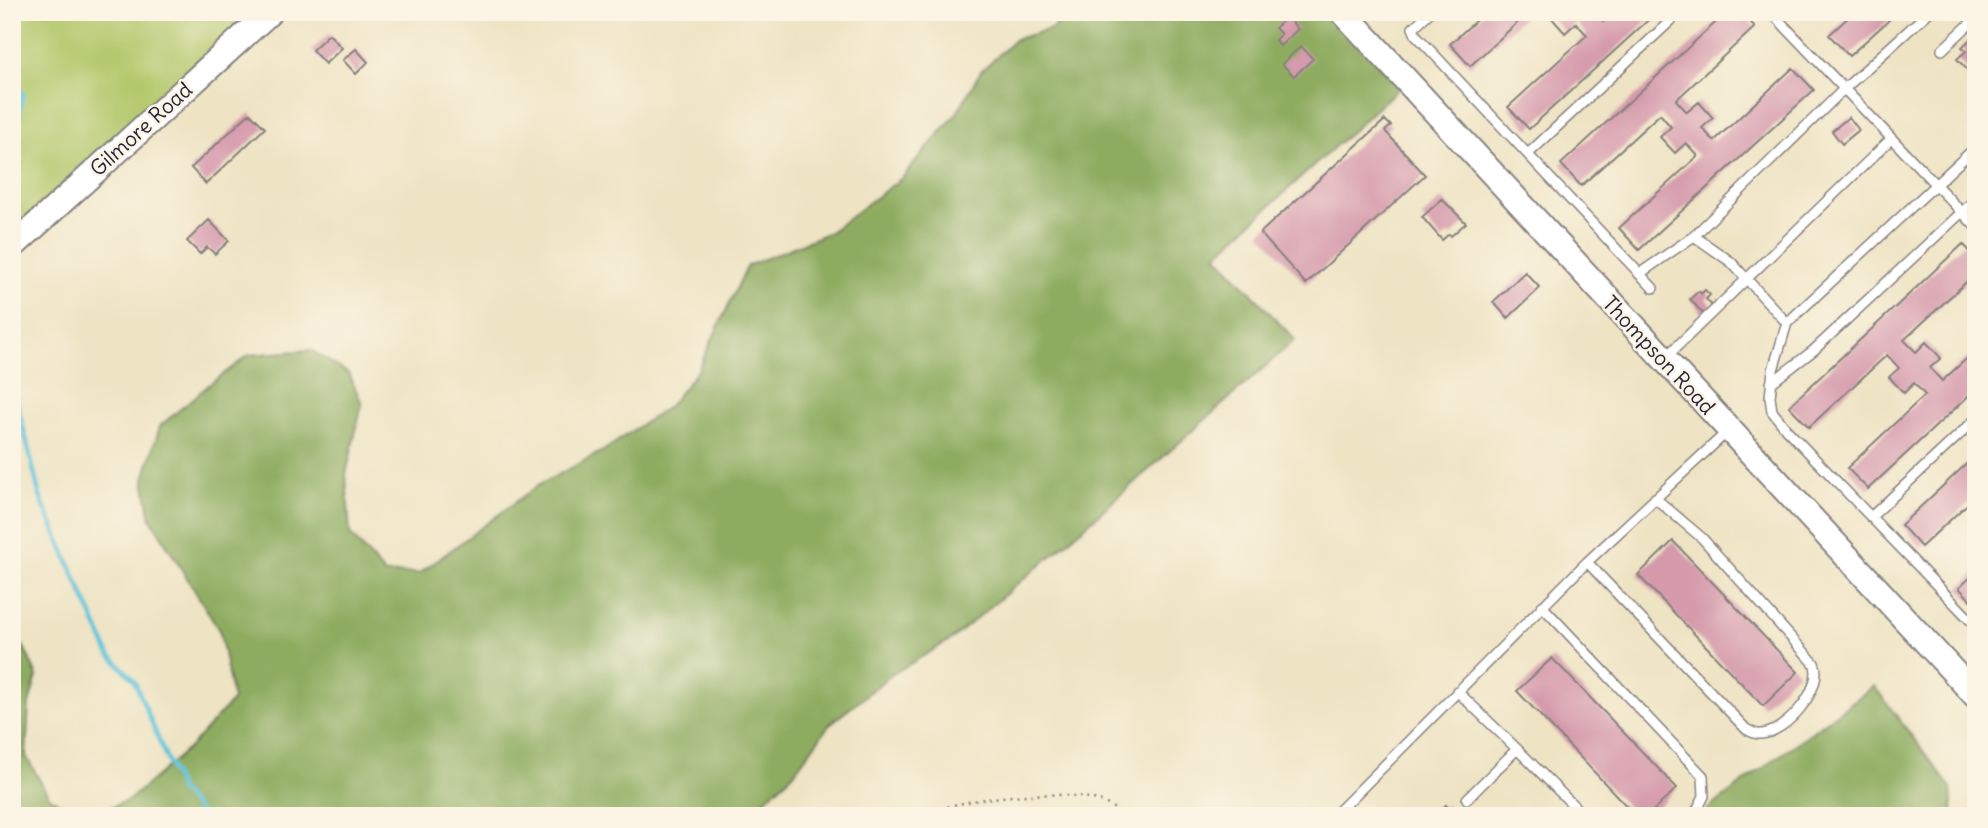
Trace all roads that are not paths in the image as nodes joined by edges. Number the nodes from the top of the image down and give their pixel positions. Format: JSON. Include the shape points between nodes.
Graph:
{"nodes":[{"id":1,"x":270,"y":12,"type":"edge"},
{"id":2,"x":1343,"y":12,"type":"edge"},
{"id":3,"x":1430,"y":12,"type":"edge"},
{"id":4,"x":1680,"y":12,"type":"edge"},
{"id":5,"x":1771,"y":12,"type":"edge"},
{"id":6,"x":1929,"y":12,"type":"edge"},
{"id":7,"x":1976,"y":18,"type":"edge"},
{"id":8,"x":1941,"y":50,"type":"dead end"},
{"id":9,"x":1843,"y":90,"type":"junction"},
{"id":10,"x":1891,"y":140,"type":"junction"},
{"id":11,"x":1976,"y":147,"type":"edge"},
{"id":12,"x":1529,"y":153,"type":"junction"},
{"id":13,"x":1935,"y":184,"type":"junction"},
{"id":14,"x":1976,"y":199,"type":"edge"},
{"id":15,"x":1962,"y":212,"type":"junction"},
{"id":16,"x":1976,"y":227,"type":"edge"},
{"id":17,"x":1695,"y":236,"type":"junction"},
{"id":18,"x":12,"y":247,"type":"edge"},
{"id":19,"x":1639,"y":274,"type":"junction"},
{"id":20,"x":1746,"y":278,"type":"junction"},
{"id":21,"x":1653,"y":288,"type":"dead end"},
{"id":22,"x":1787,"y":323,"type":"junction"},
{"id":23,"x":1663,"y":359,"type":"junction"},
{"id":24,"x":1771,"y":383,"type":"junction"},
{"id":25,"x":1976,"y":419,"type":"edge"},
{"id":26,"x":1729,"y":430,"type":"junction"},
{"id":27,"x":1655,"y":498,"type":"junction"},
{"id":28,"x":1871,"y":517,"type":"junction"},
{"id":29,"x":1587,"y":562,"type":"junction"},
{"id":30,"x":1542,"y":606,"type":"junction"},
{"id":31,"x":1976,"y":626,"type":"edge"},
{"id":32,"x":1457,"y":691,"type":"junction"},
{"id":33,"x":1976,"y":696,"type":"edge"},
{"id":34,"x":1517,"y":749,"type":"junction"},
{"id":35,"x":1468,"y":799,"type":"dead end"},
{"id":36,"x":1334,"y":816,"type":"edge"},
{"id":37,"x":1584,"y":816,"type":"edge"},
{"id":38,"x":1694,"y":816,"type":"edge"}],
"edges":[{"from":1,"to":18,"type":"main road","name":"Gilmore Road"},
{"from":2,"to":23,"type":"main road","name":"Thompson Road"},
{"from":3,"to":12,"type":"lane","via":[[1413,28],[1416,35]]},
{"from":4,"to":12,"type":"lane"},
{"from":5,"to":9,"type":"lane"},
{"from":6,"to":9,"type":"lane"},
{"from":7,"to":8,"type":"lane"},
{"from":9,"to":10,"type":"lane"},
{"from":9,"to":17,"type":"lane"},
{"from":10,"to":13,"type":"lane"},
{"from":10,"to":20,"type":"lane"},
{"from":11,"to":13,"type":"lane"},
{"from":12,"to":19,"type":"lane"},
{"from":13,"to":15,"type":"lane"},
{"from":13,"to":22,"type":"lane"},
{"from":14,"to":15,"type":"lane"},
{"from":15,"to":16,"type":"lane"},
{"from":15,"to":24,"type":"lane","via":[[1814,350]]},
{"from":17,"to":19,"type":"lane"},
{"from":17,"to":20,"type":"lane"},
{"from":19,"to":21,"type":"lane"},
{"from":20,"to":22,"type":"lane"},
{"from":20,"to":23,"type":"lane"},
{"from":22,"to":24,"type":"lane"},
{"from":23,"to":26,"type":"main road","name":"Thompson Road"},
{"from":24,"to":28,"type":"lane","via":[[1772,411]]},
{"from":25,"to":28,"type":"lane"},
{"from":26,"to":27,"type":"lane"},
{"from":26,"to":33,"type":"main road","name":"Thompson Road"},
{"from":27,"to":29,"type":"lane"},
{"from":27,"to":29,"type":"lane","via":[[1702,538],[1814,663],[1817,677],[1812,691],[1784,725],[1759,735],[1745,729]]},
{"from":28,"to":31,"type":"lane"},
{"from":29,"to":30,"type":"lane"},
{"from":30,"to":32,"type":"lane"},
{"from":30,"to":38,"type":"lane","via":[[1703,776],[1704,796]]},
{"from":32,"to":34,"type":"lane"},
{"from":32,"to":36,"type":"lane"},
{"from":34,"to":35,"type":"lane"},
{"from":34,"to":37,"type":"lane"}]}
